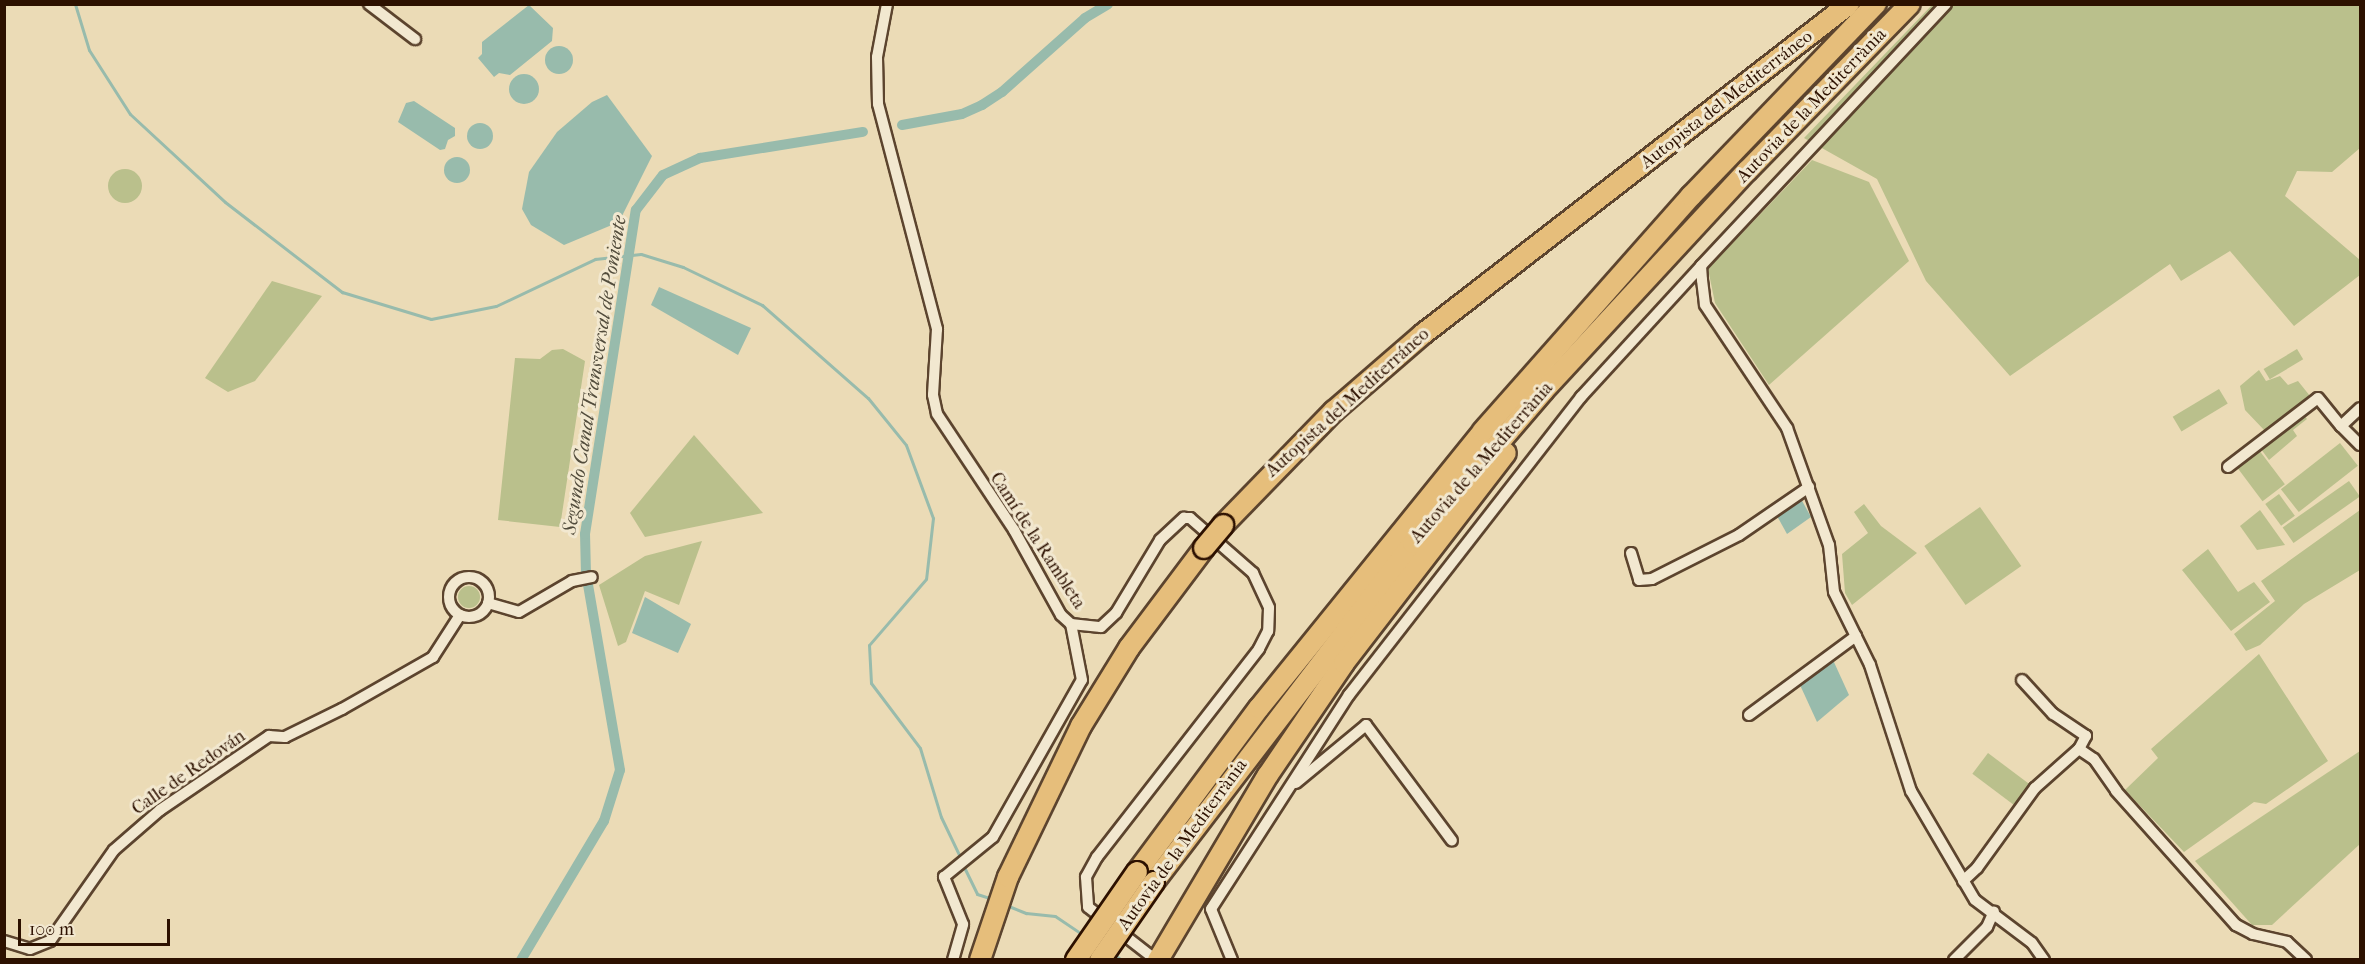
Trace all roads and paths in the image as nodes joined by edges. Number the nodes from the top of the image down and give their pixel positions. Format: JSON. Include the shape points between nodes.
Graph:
{"nodes":[{"id":1,"x":369,"y":4,"type":"edge"},
{"id":2,"x":887,"y":4,"type":"edge"},
{"id":3,"x":1849,"y":4,"type":"edge"},
{"id":4,"x":1876,"y":4,"type":"edge"},
{"id":5,"x":1910,"y":4,"type":"edge"},
{"id":6,"x":1946,"y":4,"type":"edge"},
{"id":7,"x":415,"y":39,"type":"dead end"},
{"id":8,"x":1701,"y":266,"type":"junction"},
{"id":9,"x":1623,"y":308,"type":"junction"},
{"id":10,"x":2361,"y":408,"type":"edge"},
{"id":11,"x":2341,"y":426,"type":"junction"},
{"id":12,"x":2361,"y":445,"type":"edge"},
{"id":13,"x":2228,"y":467,"type":"dead end"},
{"id":14,"x":1809,"y":487,"type":"junction"},
{"id":15,"x":1631,"y":553,"type":"dead end"},
{"id":16,"x":586,"y":579,"type":"dead end"},
{"id":17,"x":488,"y":603,"type":"junction"},
{"id":18,"x":460,"y":615,"type":"junction"},
{"id":19,"x":1071,"y":624,"type":"junction"},
{"id":20,"x":1856,"y":636,"type":"junction"},
{"id":21,"x":2022,"y":680,"type":"dead end"},
{"id":22,"x":1749,"y":715,"type":"dead end"},
{"id":23,"x":2079,"y":748,"type":"junction"},
{"id":24,"x":1288,"y":789,"type":"junction"},
{"id":25,"x":1452,"y":841,"type":"dead end"},
{"id":26,"x":1963,"y":881,"type":"junction"},
{"id":27,"x":1994,"y":911,"type":"junction"},
{"id":28,"x":4,"y":941,"type":"edge"},
{"id":29,"x":953,"y":960,"type":"edge"},
{"id":30,"x":980,"y":960,"type":"edge"},
{"id":31,"x":1076,"y":960,"type":"edge"},
{"id":32,"x":1100,"y":960,"type":"edge"},
{"id":33,"x":1157,"y":960,"type":"edge"},
{"id":34,"x":1232,"y":960,"type":"edge"},
{"id":35,"x":1954,"y":960,"type":"edge"},
{"id":36,"x":2044,"y":960,"type":"edge"},
{"id":37,"x":2306,"y":960,"type":"edge"}],
"edges":[{"from":1,"to":7,"type":"street"},
{"from":2,"to":19,"type":"street","name":"Camí de la Rambleta","via":[[878,57],[878,104],[938,330],[933,395],[937,414],[1014,530],[1061,615]]},
{"from":3,"to":30,"type":"highway","name":"Autopista del Mediterráneo","bridge":true,"via":[[1423,334],[1334,411],[1223,525],[1129,648],[1081,726],[1008,877]]},
{"from":4,"to":31,"type":"highway","name":"Autovia de la Mediterrània","bridge":true,"via":[[1691,196],[1483,431],[1266,699]]},
{"from":5,"to":9,"type":"highway","name":"Autovia de la Mediterrània","via":[[1747,171]]},
{"from":6,"to":8,"type":"street"},
{"from":8,"to":14,"type":"street","via":[[1705,305],[1786,428]]},
{"from":8,"to":24,"type":"street","via":[[1581,397],[1349,695]]},
{"from":9,"to":32,"type":"highway","name":"Autovia de la Mediterrània","bridge":true,"via":[[1544,390],[1413,543],[1154,882]]},
{"from":9,"to":33,"type":"highway","via":[[1344,663],[1269,775]]},
{"from":10,"to":11,"type":"street"},
{"from":11,"to":12,"type":"street"},
{"from":11,"to":13,"type":"street","via":[[2318,398]]},
{"from":14,"to":15,"type":"street","via":[[1739,535],[1652,579],[1639,580]]},
{"from":14,"to":20,"type":"street","via":[[1829,545],[1834,592]]},
{"from":16,"to":17,"type":"street","via":[[519,612]]},
{"from":17,"to":18,"type":"street","via":[[473,617]]},
{"from":17,"to":18,"type":"street","via":[[487,591],[479,581],[460,579],[449,597]]},
{"from":18,"to":28,"type":"street","name":"Calle de Redován","via":[[433,657],[285,737],[269,736],[160,810],[114,850],[50,941],[30,949]]},
{"from":19,"to":29,"type":"street","via":[[1082,680],[993,837],[944,877],[963,924]]},
{"from":19,"to":33,"type":"street","name":"Camí de la Rambleta","via":[[1101,627],[1116,613],[1160,540],[1184,518],[1190,518],[1253,573],[1269,608],[1268,631],[1259,650],[1097,857],[1086,877],[1088,907]]},
{"from":20,"to":22,"type":"street"},
{"from":20,"to":26,"type":"street","via":[[1911,791]]},
{"from":21,"to":23,"type":"street","via":[[2053,714],[2084,733]]},
{"from":23,"to":26,"type":"street","via":[[2035,788],[1989,853]]},
{"from":23,"to":37,"type":"street","via":[[2094,759],[2116,791],[2236,925],[2253,934],[2288,942]]},
{"from":24,"to":25,"type":"street","via":[[1366,725]]},
{"from":24,"to":34,"type":"street","via":[[1211,909]]},
{"from":26,"to":27,"type":"street","via":[[1975,900]]},
{"from":27,"to":35,"type":"street","via":[[1987,927]]},
{"from":27,"to":36,"type":"street","via":[[2032,943]]}]}
